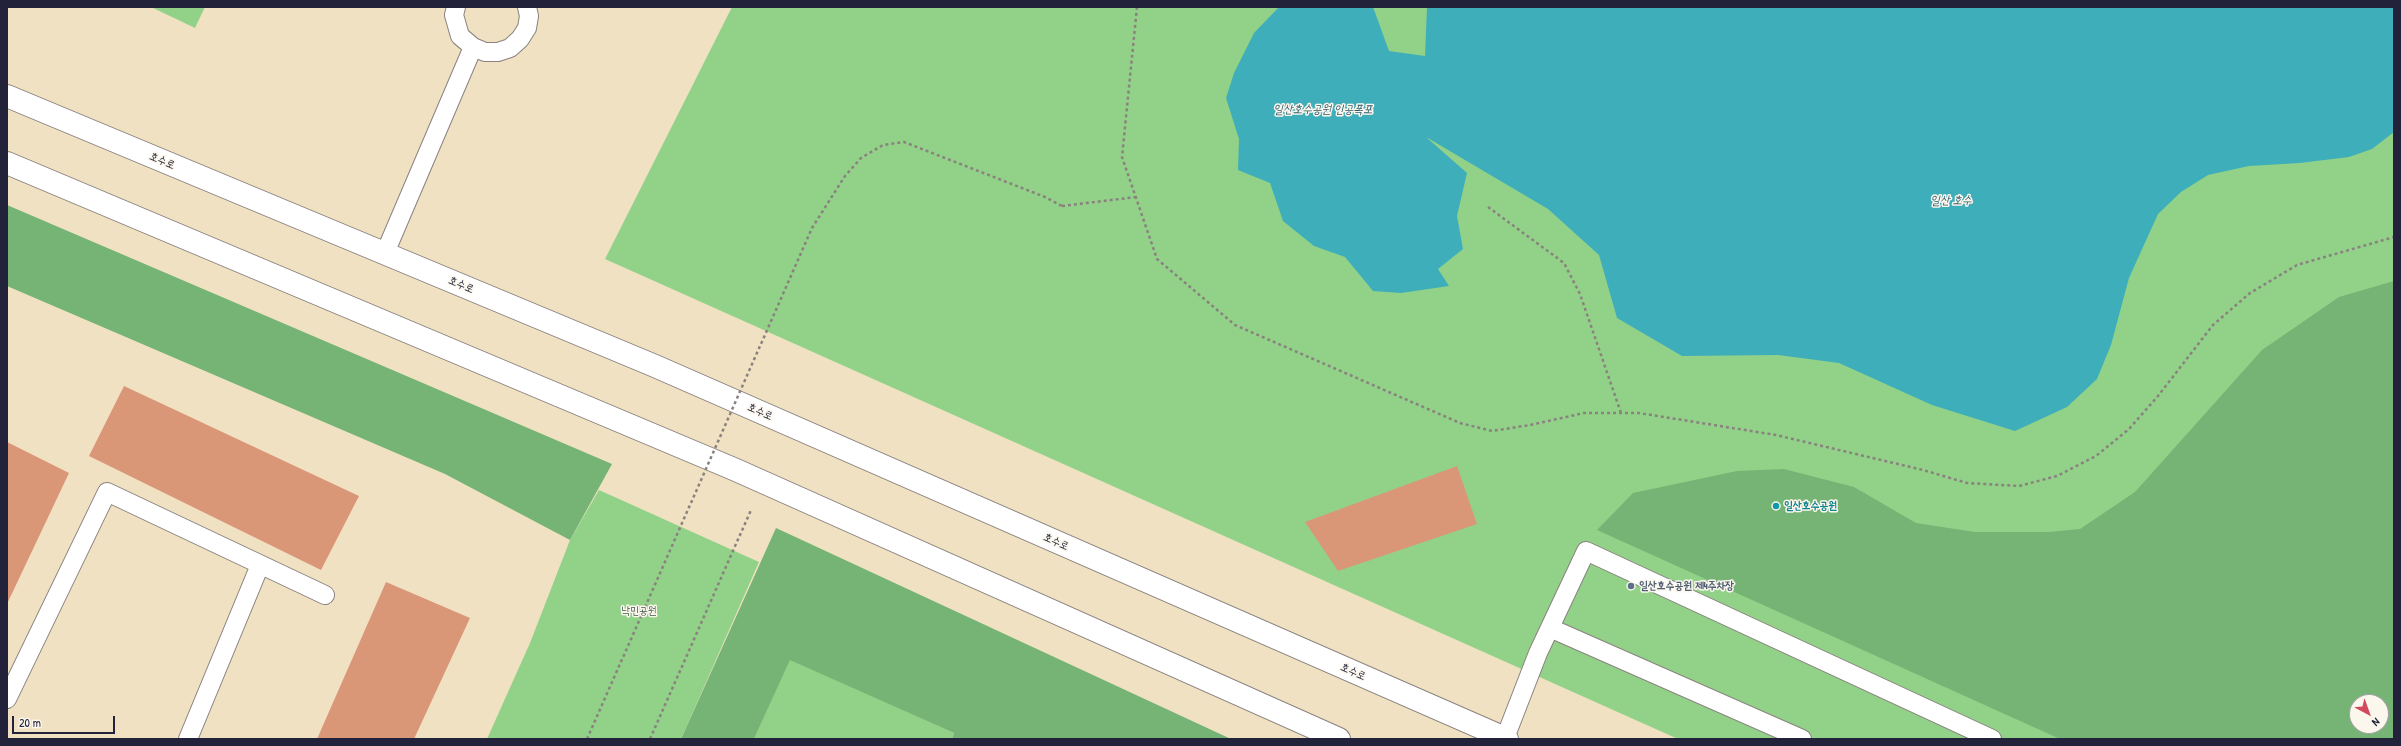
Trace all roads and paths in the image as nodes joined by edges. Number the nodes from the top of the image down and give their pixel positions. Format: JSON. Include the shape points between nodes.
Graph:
{"nodes":[{"id":1,"x":456,"y":7,"type":"edge"},
{"id":2,"x":527,"y":7,"type":"edge"},
{"id":3,"x":1137,"y":7,"type":"edge"},
{"id":4,"x":473,"y":47,"type":"junction"},
{"id":5,"x":7,"y":96,"type":"edge"},
{"id":6,"x":7,"y":163,"type":"edge"},
{"id":7,"x":1136,"y":197,"type":"junction"},
{"id":8,"x":1488,"y":208,"type":"dead end"},
{"id":9,"x":2394,"y":237,"type":"edge"},
{"id":10,"x":384,"y":253,"type":"junction"},
{"id":11,"x":1621,"y":413,"type":"junction"},
{"id":12,"x":751,"y":510,"type":"dead end"},
{"id":13,"x":260,"y":565,"type":"junction"},
{"id":14,"x":325,"y":595,"type":"dead end"},
{"id":15,"x":1550,"y":628,"type":"junction"},
{"id":16,"x":7,"y":700,"type":"edge"},
{"id":17,"x":1506,"y":738,"type":"edge"},
{"id":18,"x":188,"y":739,"type":"edge"},
{"id":19,"x":587,"y":739,"type":"edge"},
{"id":20,"x":650,"y":739,"type":"edge"},
{"id":21,"x":1339,"y":739,"type":"edge"},
{"id":22,"x":1802,"y":739,"type":"edge"},
{"id":23,"x":1992,"y":739,"type":"edge"}],
"edges":[{"from":1,"to":4,"type":"lane","via":[[456,28],[460,36]]},
{"from":2,"to":4,"type":"lane","via":[[529,16],[526,28],[520,39],[510,48],[498,52],[485,52]]},
{"from":3,"to":7,"type":"path","via":[[1122,157]]},
{"from":4,"to":10,"type":"lane"},
{"from":5,"to":10,"type":"main road","name":"호수로"},
{"from":6,"to":21,"type":"main road","via":[[736,470]]},
{"from":7,"to":11,"type":"path","via":[[1158,259],[1235,325],[1460,423],[1492,431],[1584,413]]},
{"from":7,"to":19,"type":"path","bridge":true,"via":[[1062,206],[904,142],[883,145],[861,158],[845,176],[812,228]]},
{"from":8,"to":11,"type":"path","via":[[1564,263],[1580,294]]},
{"from":9,"to":11,"type":"path","via":[[2297,265],[2250,293],[2213,325],[2158,396],[2124,433],[2096,456],[2057,476],[2019,486],[1967,483],[1776,435],[1639,412]]},
{"from":10,"to":17,"type":"main road","name":"호수로","via":[[655,366]]},
{"from":12,"to":20,"type":"path"},
{"from":13,"to":14,"type":"lane"},
{"from":13,"to":16,"type":"lane","via":[[107,492]]},
{"from":13,"to":18,"type":"lane"},
{"from":15,"to":17,"type":"lane"},
{"from":15,"to":22,"type":"lane"},
{"from":15,"to":23,"type":"lane","via":[[1586,551]]}]}
